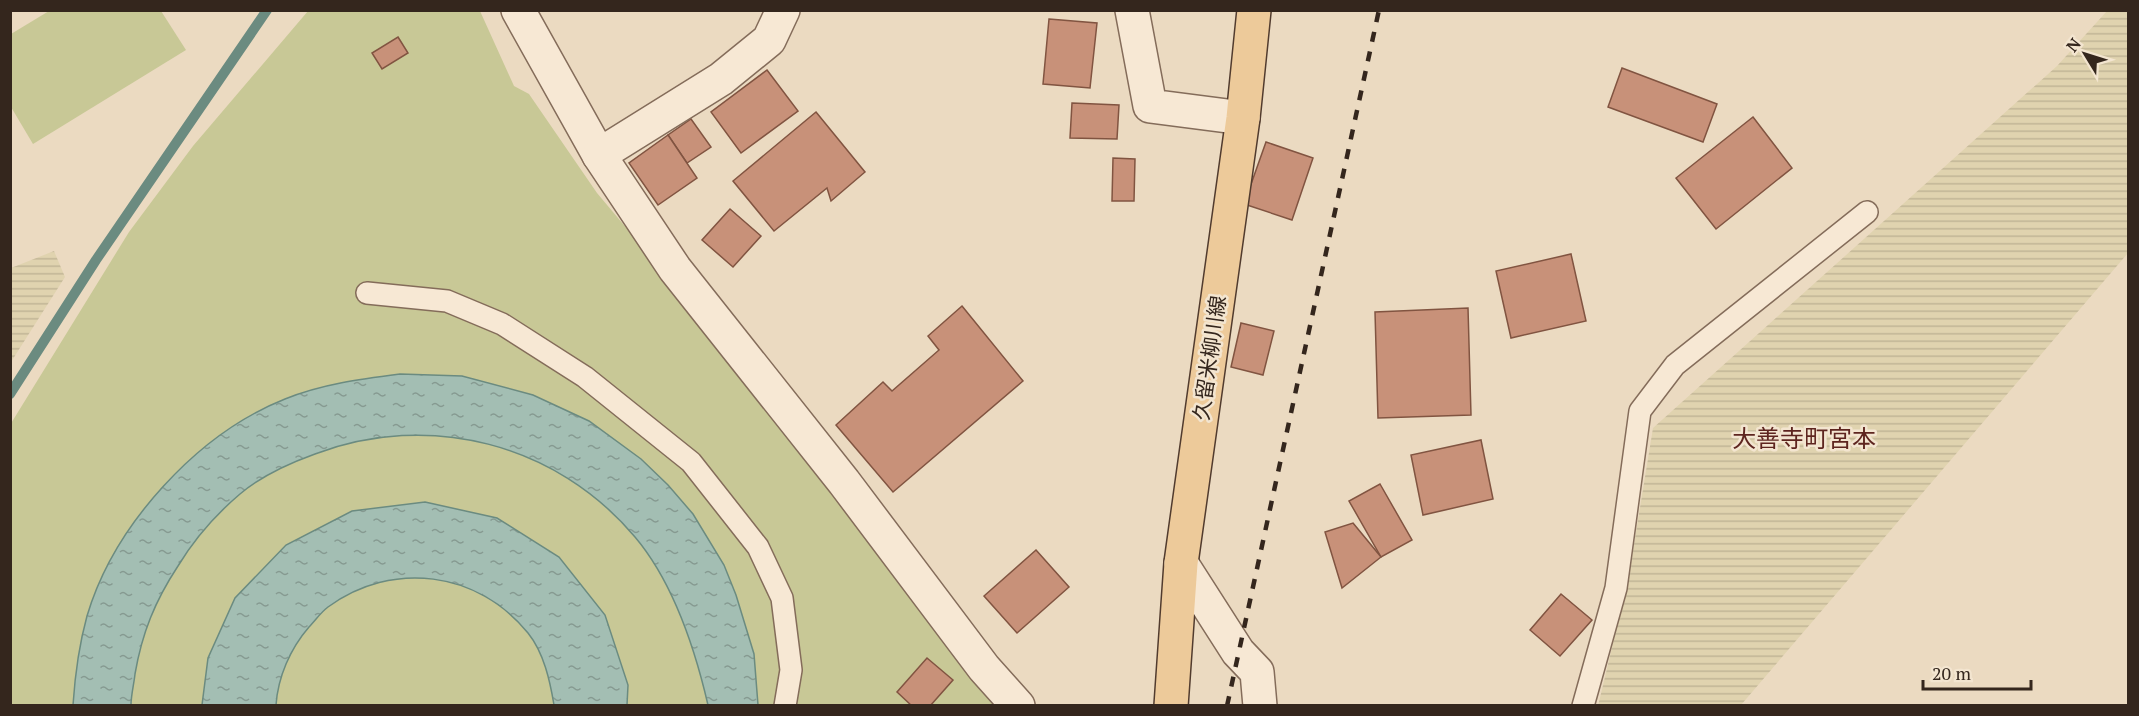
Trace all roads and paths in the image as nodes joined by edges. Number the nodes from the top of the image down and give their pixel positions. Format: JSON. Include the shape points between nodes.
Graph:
{"nodes":[{"id":1,"x":518,"y":10,"type":"edge"},
{"id":2,"x":783,"y":10,"type":"edge"},
{"id":3,"x":1132,"y":10,"type":"edge"},
{"id":4,"x":1254,"y":10,"type":"edge"},
{"id":5,"x":1243,"y":118,"type":"junction"},
{"id":6,"x":599,"y":155,"type":"junction"},
{"id":7,"x":1867,"y":212,"type":"dead end"},
{"id":8,"x":367,"y":293,"type":"dead end"},
{"id":9,"x":1181,"y":563,"type":"junction"},
{"id":10,"x":785,"y":705,"type":"edge"},
{"id":11,"x":1018,"y":705,"type":"edge"},
{"id":12,"x":1171,"y":705,"type":"edge"},
{"id":13,"x":1260,"y":705,"type":"edge"},
{"id":14,"x":1583,"y":705,"type":"edge"}],
"edges":[{"from":1,"to":6,"type":"street"},
{"from":2,"to":6,"type":"street","via":[[769,40],[721,79]]},
{"from":3,"to":5,"type":"street","via":[[1150,106]]},
{"from":4,"to":5,"type":"main road","name":"久留米柳川線"},
{"from":5,"to":9,"type":"main road","name":"久留米柳川線"},
{"from":6,"to":11,"type":"street","via":[[675,269],[844,482],[984,668]]},
{"from":7,"to":14,"type":"lane","via":[[1674,365],[1640,411],[1616,588]]},
{"from":8,"to":10,"type":"lane","via":[[447,301],[502,324],[585,377],[690,462],[758,547],[782,598],[791,670]]},
{"from":9,"to":12,"type":"main road","name":"久留米柳川線"},
{"from":9,"to":13,"type":"street","via":[[1238,652],[1257,672]]}]}
